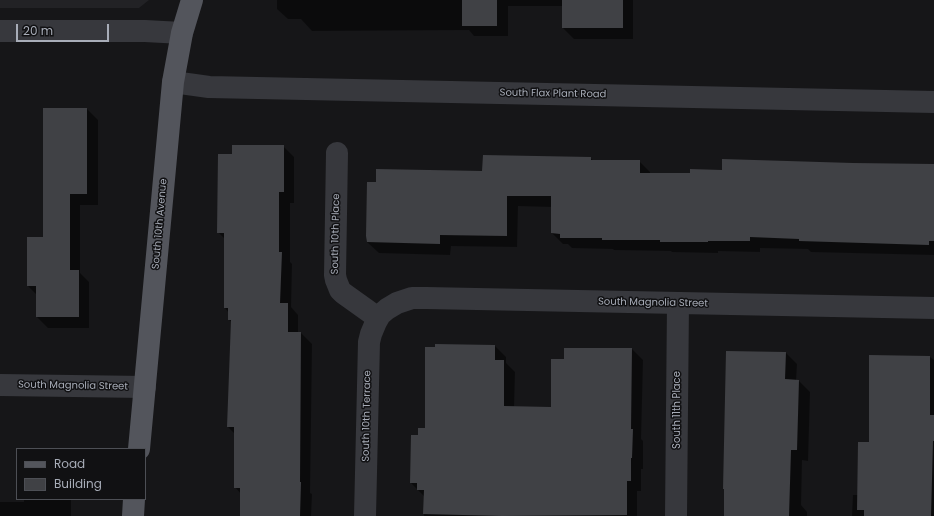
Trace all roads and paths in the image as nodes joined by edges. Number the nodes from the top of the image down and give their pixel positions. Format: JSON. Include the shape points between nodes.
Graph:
{"nodes":[{"id":1,"x":192,"y":0,"type":"edge"},
{"id":2,"x":0,"y":31,"type":"edge"},
{"id":3,"x":182,"y":33,"type":"junction"},
{"id":4,"x":173,"y":82,"type":"junction"},
{"id":5,"x":934,"y":102,"type":"edge"},
{"id":6,"x":337,"y":153,"type":"dead end"},
{"id":7,"x":678,"y":303,"type":"junction"},
{"id":8,"x":934,"y":308,"type":"edge"},
{"id":9,"x":378,"y":318,"type":"junction"},
{"id":10,"x":0,"y":385,"type":"edge"},
{"id":11,"x":146,"y":387,"type":"junction"},
{"id":12,"x":139,"y":448,"type":"edge"},
{"id":13,"x":134,"y":500,"type":"edge"},
{"id":14,"x":133,"y":516,"type":"edge"},
{"id":15,"x":365,"y":516,"type":"edge"},
{"id":16,"x":676,"y":516,"type":"edge"}],
"edges":[{"from":1,"to":3,"type":"main road","name":"South 10th Avenue"},
{"from":2,"to":3,"type":"street"},
{"from":3,"to":4,"type":"main road","name":"South 10th Avenue"},
{"from":4,"to":5,"type":"street","name":"South Flax Plant Road","via":[[209,87]]},
{"from":4,"to":11,"type":"main road","name":"South 10th Avenue"},
{"from":6,"to":9,"type":"street","name":"South 10th Place","via":[[336,280],[343,293]]},
{"from":7,"to":8,"type":"street","name":"South Magnolia Street"},
{"from":7,"to":9,"type":"street","name":"South Magnolia Street","via":[[412,298],[393,305]]},
{"from":7,"to":16,"type":"street","name":"South 11th Place"},
{"from":9,"to":15,"type":"street","name":"South 10th Terrace","via":[[370,334],[369,346]]},
{"from":10,"to":11,"type":"street","name":"South Magnolia Street"},
{"from":11,"to":12,"type":"main road","name":"South 10th Avenue"},
{"from":13,"to":14,"type":"main road"}]}
